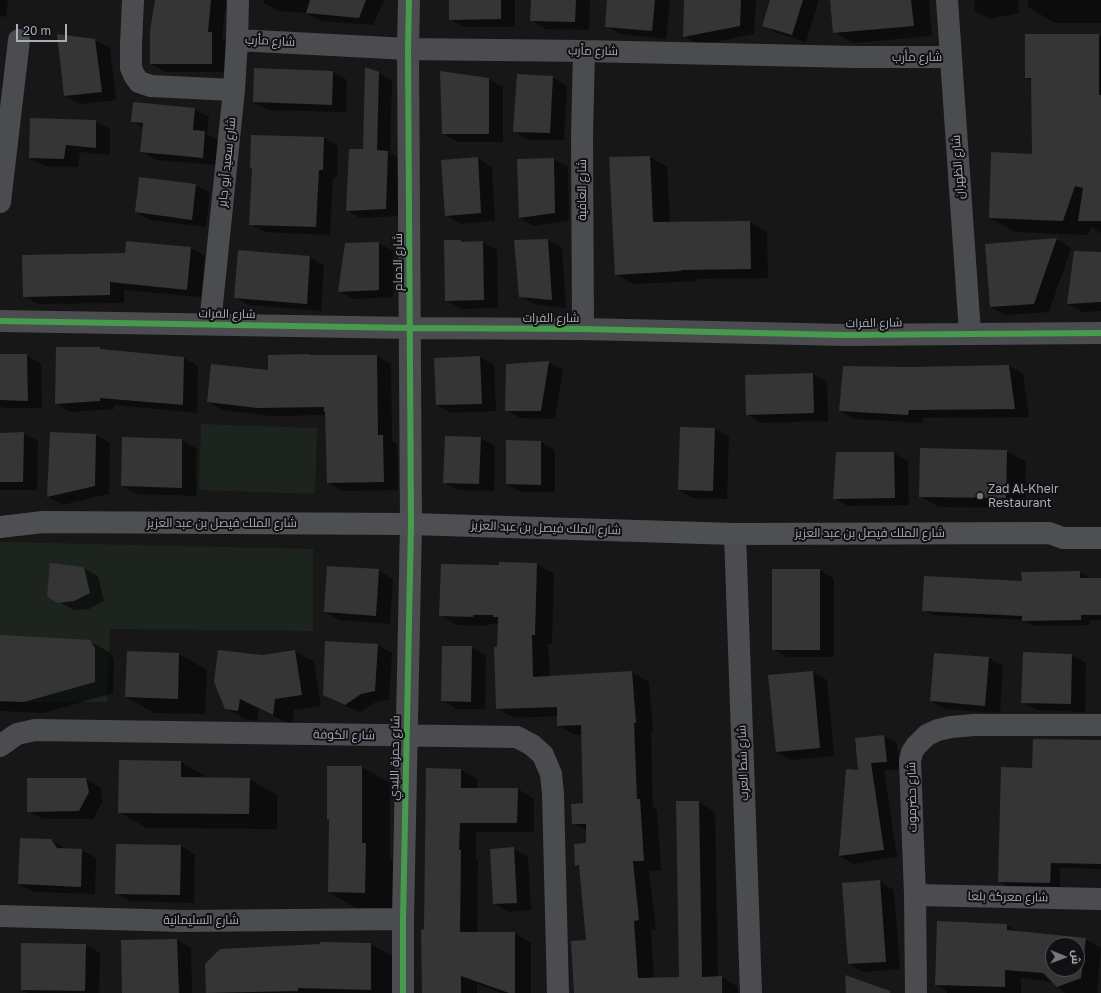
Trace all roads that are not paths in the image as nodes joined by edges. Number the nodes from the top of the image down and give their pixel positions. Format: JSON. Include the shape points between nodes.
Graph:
{"nodes":[{"id":1,"x":133,"y":0,"type":"edge"},
{"id":2,"x":238,"y":0,"type":"edge"},
{"id":3,"x":409,"y":0,"type":"edge"},
{"id":4,"x":947,"y":0,"type":"edge"},
{"id":5,"x":19,"y":40,"type":"dead end"},
{"id":6,"x":237,"y":40,"type":"junction"},
{"id":7,"x":408,"y":49,"type":"junction"},
{"id":8,"x":584,"y":51,"type":"junction"},
{"id":9,"x":950,"y":57,"type":"junction"},
{"id":10,"x":234,"y":90,"type":"junction"},
{"id":11,"x":0,"y":202,"type":"edge"},
{"id":12,"x":0,"y":321,"type":"edge"},
{"id":13,"x":210,"y":324,"type":"junction"},
{"id":14,"x":410,"y":328,"type":"junction"},
{"id":15,"x":583,"y":329,"type":"junction"},
{"id":16,"x":970,"y":333,"type":"junction"},
{"id":17,"x":1101,"y":333,"type":"edge"},
{"id":18,"x":0,"y":514,"type":"edge"},
{"id":19,"x":43,"y":522,"type":"junction"},
{"id":20,"x":411,"y":524,"type":"junction"},
{"id":21,"x":1101,"y":524,"type":"edge"},
{"id":22,"x":0,"y":527,"type":"edge"},
{"id":23,"x":1049,"y":533,"type":"junction"},
{"id":24,"x":735,"y":534,"type":"junction"},
{"id":25,"x":1101,"y":538,"type":"edge"},
{"id":26,"x":1101,"y":725,"type":"edge"},
{"id":27,"x":407,"y":736,"type":"junction"},
{"id":28,"x":0,"y":746,"type":"edge"},
{"id":29,"x":915,"y":895,"type":"junction"},
{"id":30,"x":1101,"y":899,"type":"edge"},
{"id":31,"x":0,"y":916,"type":"edge"},
{"id":32,"x":403,"y":919,"type":"junction"},
{"id":33,"x":403,"y":993,"type":"edge"},
{"id":34,"x":558,"y":993,"type":"edge"},
{"id":35,"x":751,"y":993,"type":"edge"},
{"id":36,"x":916,"y":993,"type":"edge"}],
"edges":[{"from":1,"to":10,"type":"street","via":[[131,68],[139,82],[152,86]]},
{"from":2,"to":6,"type":"street","name":"شارع سعيد أبو جابر"},
{"from":3,"to":7,"type":"street","name":"شارع الدمام"},
{"from":4,"to":9,"type":"street","name":"شارع الظهران"},
{"from":5,"to":11,"type":"street"},
{"from":6,"to":7,"type":"street","name":"شارع مأرب"},
{"from":6,"to":10,"type":"street","name":"شارع سعيد أبو جابر"},
{"from":7,"to":8,"type":"street","name":"شارع مأرب"},
{"from":7,"to":14,"type":"street","name":"شارع الدمام"},
{"from":8,"to":9,"type":"street","name":"شارع مأرب"},
{"from":8,"to":15,"type":"street","name":"شارع العافية"},
{"from":9,"to":16,"type":"street","name":"شارع الظهران"},
{"from":10,"to":13,"type":"street","name":"شارع سعيد أبو جابر"},
{"from":12,"to":13,"type":"street","name":"شارع الفرات"},
{"from":13,"to":14,"type":"street","name":"شارع الفرات"},
{"from":14,"to":15,"type":"street","name":"شارع الفرات"},
{"from":14,"to":20,"type":"street","name":"شارع الدمام"},
{"from":15,"to":16,"type":"street","name":"شارع الفرات","via":[[844,335]]},
{"from":16,"to":17,"type":"street","name":"شارع الفرات"},
{"from":18,"to":19,"type":"main road","name":"شارع الملك فيصل بن عبد العزيز"},
{"from":19,"to":20,"type":"main road","name":"شارع الملك فيصل بن عبد العزيز"},
{"from":19,"to":22,"type":"main road","name":"شارع الملك فيصل بن عبد العزيز"},
{"from":20,"to":24,"type":"main road","name":"شارع الملك فيصل بن عبد العزيز"},
{"from":20,"to":27,"type":"street","name":"شارع حمزة اللبدي"},
{"from":21,"to":23,"type":"main road","name":"شارع الملك فيصل بن عبد العزيز","via":[[1062,527]]},
{"from":23,"to":24,"type":"main road","name":"شارع الملك فيصل بن عبد العزيز"},
{"from":23,"to":25,"type":"main road","name":"شارع الملك فيصل بن عبد العزيز","via":[[1063,538]]},
{"from":24,"to":35,"type":"street","name":"شارع شط العرب"},
{"from":26,"to":29,"type":"street","name":"شارع حضرموت","via":[[974,725],[938,730],[924,738],[912,752],[910,761]]},
{"from":27,"to":28,"type":"street","name":"شارع الكوفة","via":[[35,730],[17,734]]},
{"from":27,"to":32,"type":"street","name":"شارع حمزة اللبدي"},
{"from":27,"to":34,"type":"street","name":"شارع الكوفة","via":[[517,737],[532,744],[543,755],[551,774],[553,794]]},
{"from":29,"to":30,"type":"street","name":"شارع معركة بلعا"},
{"from":29,"to":36,"type":"street","name":"شارع حضرموت"},
{"from":31,"to":32,"type":"street","name":"شارع السليمانية","via":[[183,921]]},
{"from":32,"to":33,"type":"street","name":"شارع حمزة اللبدي"}]}
